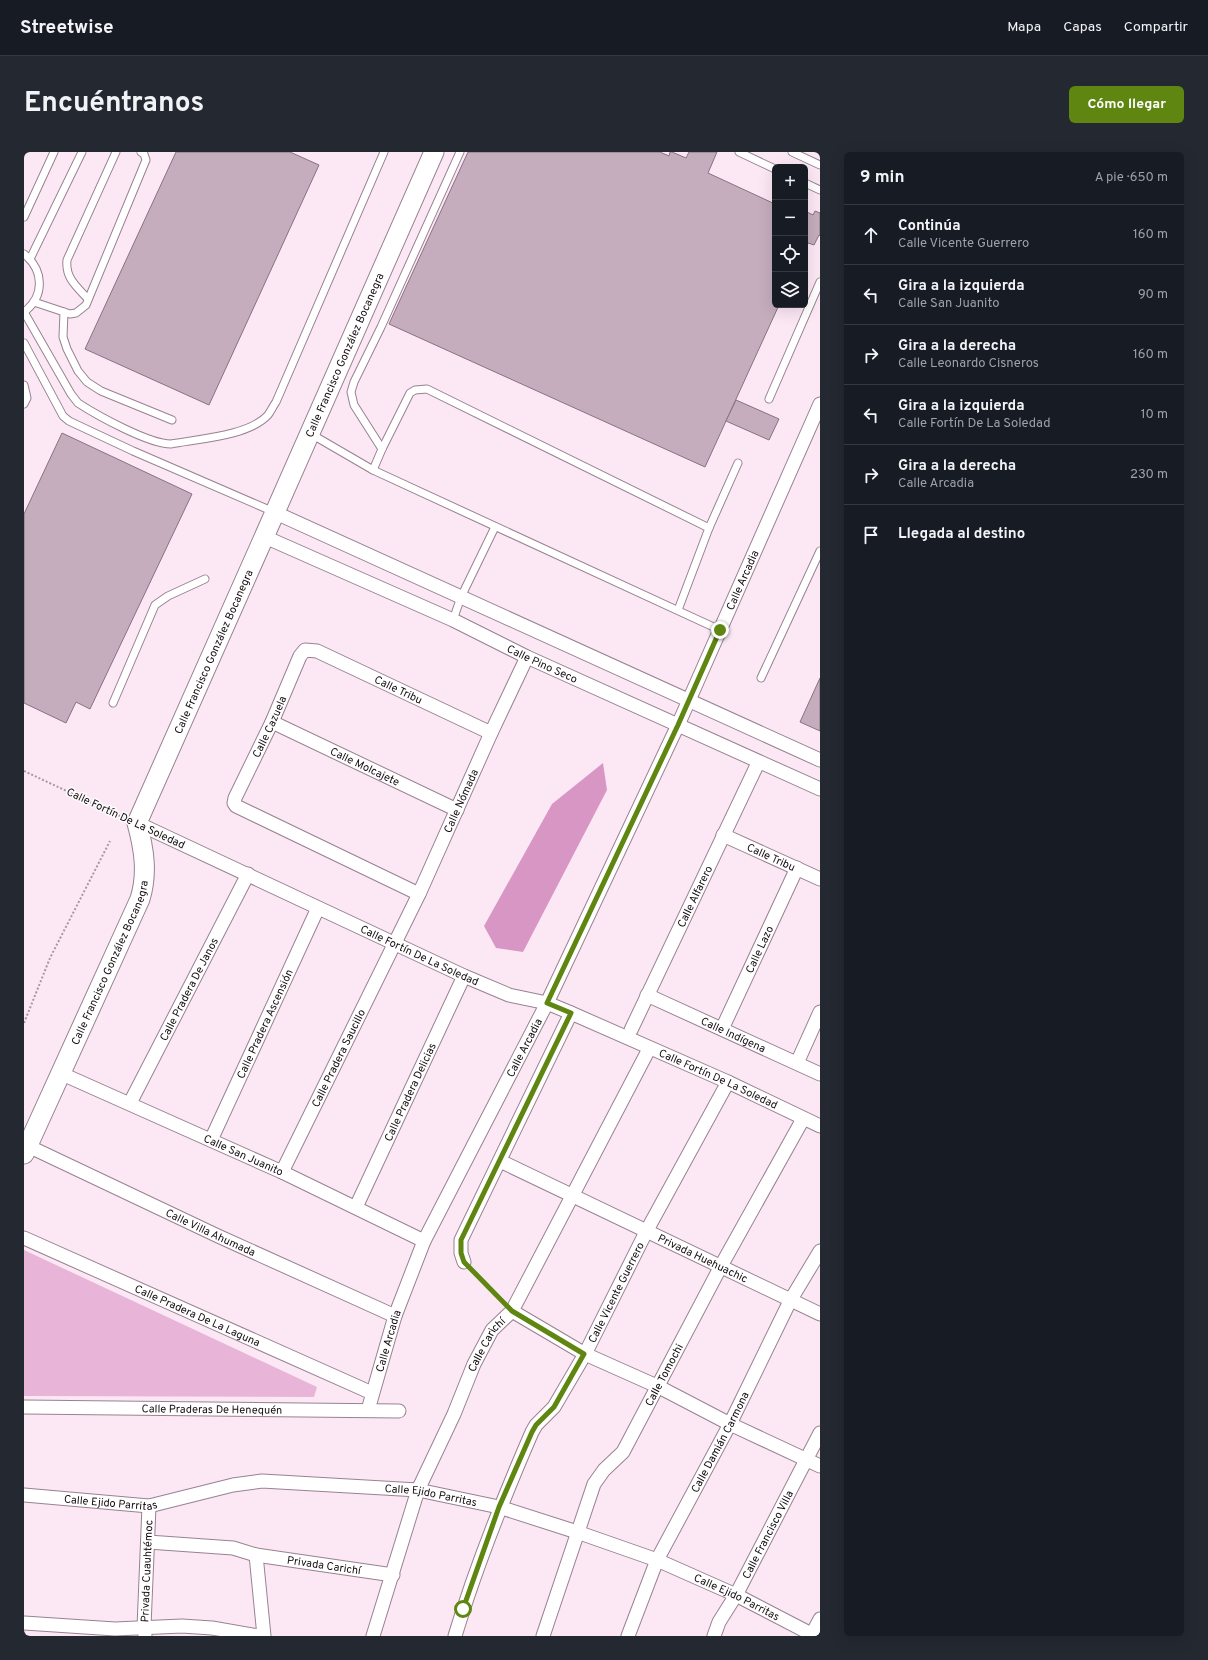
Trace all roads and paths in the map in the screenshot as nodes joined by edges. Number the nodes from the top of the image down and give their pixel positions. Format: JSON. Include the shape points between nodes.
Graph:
{"nodes":[{"id":1,"x":54,"y":152,"type":"edge"},
{"id":2,"x":82,"y":152,"type":"edge"},
{"id":3,"x":116,"y":152,"type":"edge"},
{"id":4,"x":141,"y":152,"type":"edge"},
{"id":5,"x":384,"y":152,"type":"edge"},
{"id":6,"x":434,"y":152,"type":"edge"},
{"id":7,"x":460,"y":152,"type":"edge"},
{"id":8,"x":739,"y":152,"type":"edge"},
{"id":9,"x":792,"y":152,"type":"edge"},
{"id":10,"x":820,"y":165,"type":"edge"},
{"id":11,"x":772,"y":168,"type":"edge"},
{"id":12,"x":808,"y":184,"type":"edge"},
{"id":13,"x":820,"y":190,"type":"edge"},
{"id":14,"x":24,"y":217,"type":"edge"},
{"id":15,"x":27,"y":256,"type":"edge"},
{"id":16,"x":820,"y":282,"type":"edge"},
{"id":17,"x":88,"y":298,"type":"junction"},
{"id":18,"x":34,"y":302,"type":"junction"},
{"id":19,"x":24,"y":312,"type":"edge"},
{"id":20,"x":64,"y":312,"type":"junction"},
{"id":21,"x":24,"y":343,"type":"edge"},
{"id":22,"x":24,"y":385,"type":"edge"},
{"id":23,"x":769,"y":399,"type":"dead end"},
{"id":24,"x":24,"y":404,"type":"edge"},
{"id":25,"x":820,"y":404,"type":"edge"},
{"id":26,"x":172,"y":420,"type":"dead end"},
{"id":27,"x":309,"y":433,"type":"junction"},
{"id":28,"x":382,"y":449,"type":"junction"},
{"id":29,"x":738,"y":463,"type":"dead end"},
{"id":30,"x":373,"y":470,"type":"junction"},
{"id":31,"x":276,"y":513,"type":"junction"},
{"id":32,"x":495,"y":527,"type":"junction"},
{"id":33,"x":709,"y":528,"type":"junction"},
{"id":34,"x":265,"y":537,"type":"junction"},
{"id":35,"x":820,"y":551,"type":"edge"},
{"id":36,"x":205,"y":579,"type":"dead end"},
{"id":37,"x":461,"y":597,"type":"junction"},
{"id":38,"x":678,"y":610,"type":"junction"},
{"id":39,"x":453,"y":620,"type":"junction"},
{"id":40,"x":720,"y":630,"type":"junction"},
{"id":41,"x":305,"y":650,"type":"joint"},
{"id":42,"x":527,"y":657,"type":"junction"},
{"id":43,"x":760,"y":678,"type":"dead end"},
{"id":44,"x":689,"y":700,"type":"junction"},
{"id":45,"x":112,"y":703,"type":"dead end"},
{"id":46,"x":272,"y":722,"type":"junction"},
{"id":47,"x":678,"y":725,"type":"junction"},
{"id":48,"x":491,"y":733,"type":"junction"},
{"id":49,"x":820,"y":760,"type":"edge"},
{"id":50,"x":758,"y":763,"type":"junction"},
{"id":51,"x":24,"y":770,"type":"edge"},
{"id":52,"x":820,"y":789,"type":"edge"},
{"id":53,"x":457,"y":810,"type":"junction"},
{"id":54,"x":137,"y":823,"type":"junction"},
{"id":55,"x":723,"y":835,"type":"junction"},
{"id":56,"x":110,"y":841,"type":"dead end"},
{"id":57,"x":797,"y":868,"type":"junction"},
{"id":58,"x":248,"y":874,"type":"junction"},
{"id":59,"x":820,"y":879,"type":"edge"},
{"id":60,"x":419,"y":894,"type":"junction"},
{"id":61,"x":318,"y":908,"type":"junction"},
{"id":62,"x":395,"y":944,"type":"junction"},
{"id":63,"x":464,"y":976,"type":"junction"},
{"id":64,"x":647,"y":995,"type":"junction"},
{"id":65,"x":547,"y":1003,"type":"junction"},
{"id":66,"x":820,"y":1012,"type":"edge"},
{"id":67,"x":571,"y":1013,"type":"junction"},
{"id":68,"x":24,"y":1022,"type":"edge"},
{"id":69,"x":631,"y":1030,"type":"dead end"},
{"id":70,"x":722,"y":1030,"type":"junction"},
{"id":71,"x":649,"y":1049,"type":"junction"},
{"id":72,"x":797,"y":1063,"type":"junction"},
{"id":73,"x":60,"y":1073,"type":"junction"},
{"id":74,"x":820,"y":1074,"type":"edge"},
{"id":75,"x":728,"y":1082,"type":"junction"},
{"id":76,"x":130,"y":1104,"type":"junction"},
{"id":77,"x":803,"y":1118,"type":"junction"},
{"id":78,"x":820,"y":1126,"type":"edge"},
{"id":79,"x":211,"y":1140,"type":"junction"},
{"id":80,"x":26,"y":1150,"type":"edge"},
{"id":81,"x":500,"y":1161,"type":"junction"},
{"id":82,"x":282,"y":1172,"type":"junction"},
{"id":83,"x":572,"y":1196,"type":"junction"},
{"id":84,"x":356,"y":1207,"type":"junction"},
{"id":85,"x":646,"y":1232,"type":"junction"},
{"id":86,"x":24,"y":1238,"type":"edge"},
{"id":87,"x":424,"y":1240,"type":"junction"},
{"id":88,"x":820,"y":1251,"type":"edge"},
{"id":89,"x":464,"y":1262,"type":"joint"},
{"id":90,"x":721,"y":1266,"type":"junction"},
{"id":91,"x":790,"y":1300,"type":"junction"},
{"id":92,"x":512,"y":1311,"type":"junction"},
{"id":93,"x":820,"y":1314,"type":"edge"},
{"id":94,"x":395,"y":1316,"type":"junction"},
{"id":95,"x":584,"y":1354,"type":"junction"},
{"id":96,"x":659,"y":1387,"type":"junction"},
{"id":97,"x":372,"y":1393,"type":"junction"},
{"id":98,"x":24,"y":1407,"type":"edge"},
{"id":99,"x":368,"y":1410,"type":"junction"},
{"id":100,"x":399,"y":1411,"type":"dead end"},
{"id":101,"x":730,"y":1424,"type":"junction"},
{"id":102,"x":820,"y":1433,"type":"edge"},
{"id":103,"x":806,"y":1458,"type":"junction"},
{"id":104,"x":820,"y":1466,"type":"edge"},
{"id":105,"x":418,"y":1490,"type":"junction"},
{"id":106,"x":24,"y":1495,"type":"edge"},
{"id":107,"x":149,"y":1506,"type":"junction"},
{"id":108,"x":499,"y":1507,"type":"junction"},
{"id":109,"x":578,"y":1532,"type":"junction"},
{"id":110,"x":148,"y":1542,"type":"junction"},
{"id":111,"x":256,"y":1555,"type":"junction"},
{"id":112,"x":657,"y":1560,"type":"junction"},
{"id":113,"x":393,"y":1574,"type":"junction"},
{"id":114,"x":736,"y":1595,"type":"junction"},
{"id":115,"x":820,"y":1619,"type":"edge"},
{"id":116,"x":24,"y":1623,"type":"edge"},
{"id":117,"x":144,"y":1631,"type":"edge"},
{"id":118,"x":812,"y":1635,"type":"edge"},
{"id":119,"x":259,"y":1636,"type":"edge"},
{"id":120,"x":264,"y":1636,"type":"edge"},
{"id":121,"x":373,"y":1636,"type":"edge"},
{"id":122,"x":455,"y":1636,"type":"edge"},
{"id":123,"x":543,"y":1636,"type":"edge"},
{"id":124,"x":628,"y":1636,"type":"edge"},
{"id":125,"x":714,"y":1636,"type":"edge"}],
"edges":[{"from":1,"to":14,"type":"lane"},
{"from":2,"to":15,"type":"lane"},
{"from":3,"to":17,"type":"lane","via":[[67,260],[67,274]]},
{"from":4,"to":17,"type":"lane","via":[[146,160]]},
{"from":5,"to":19,"type":"lane","via":[[276,402],[267,415],[254,426],[234,433],[171,444],[162,444],[145,438],[78,403]]},
{"from":6,"to":27,"type":"street","name":"Calle Francisco González Bocanegra"},
{"from":7,"to":28,"type":"lane","via":[[352,388],[351,399]]},
{"from":8,"to":11,"type":"lane"},
{"from":9,"to":10,"type":"lane"},
{"from":12,"to":13,"type":"lane"},
{"from":15,"to":18,"type":"lane","via":[[35,265],[40,279]]},
{"from":16,"to":23,"type":"lane"},
{"from":17,"to":20,"type":"lane","via":[[86,305],[76,313]]},
{"from":18,"to":19,"type":"lane"},
{"from":18,"to":20,"type":"lane"},
{"from":20,"to":26,"type":"lane","via":[[64,337],[67,349],[87,382],[101,391]]},
{"from":21,"to":31,"type":"lane","via":[[63,416],[69,421]]},
{"from":22,"to":24,"type":"lane","via":[[27,398]]},
{"from":25,"to":40,"type":"street","name":"Calle Arcadia"},
{"from":27,"to":30,"type":"lane"},
{"from":27,"to":31,"type":"street","name":"Calle Francisco González Bocanegra"},
{"from":28,"to":30,"type":"lane"},
{"from":28,"to":33,"type":"lane","via":[[410,393],[427,389]]},
{"from":29,"to":33,"type":"lane"},
{"from":30,"to":32,"type":"lane"},
{"from":31,"to":34,"type":"street","name":"Calle Francisco González Bocanegra"},
{"from":31,"to":37,"type":"street"},
{"from":32,"to":37,"type":"lane"},
{"from":32,"to":38,"type":"lane"},
{"from":33,"to":38,"type":"lane"},
{"from":34,"to":39,"type":"street","name":"Calle Pino Seco"},
{"from":34,"to":54,"type":"street","name":"Calle Francisco González Bocanegra"},
{"from":35,"to":43,"type":"lane"},
{"from":36,"to":45,"type":"lane","via":[[155,605]]},
{"from":37,"to":39,"type":"lane"},
{"from":37,"to":44,"type":"street"},
{"from":38,"to":40,"type":"lane"},
{"from":39,"to":42,"type":"street","name":"Calle Pino Seco"},
{"from":40,"to":44,"type":"street","name":"Calle Arcadia"},
{"from":41,"to":46,"type":"street","name":"Calle Cazuela","via":[[300,656]]},
{"from":41,"to":48,"type":"street","name":"Calle Tribu","via":[[317,651]]},
{"from":42,"to":47,"type":"street","name":"Calle Pino Seco"},
{"from":42,"to":48,"type":"street","name":"Calle Nómada"},
{"from":44,"to":47,"type":"street","name":"Calle Arcadia"},
{"from":44,"to":49,"type":"street"},
{"from":46,"to":53,"type":"street","name":"Calle Molcajete"},
{"from":46,"to":60,"type":"street","name":"Calle Cazuela","via":[[235,798],[235,804]]},
{"from":47,"to":50,"type":"street","name":"Calle Pino Seco"},
{"from":47,"to":65,"type":"street","name":"Calle Arcadia"},
{"from":48,"to":53,"type":"street","name":"Calle Nómada"},
{"from":50,"to":52,"type":"street","name":"Calle Pino Seco"},
{"from":50,"to":55,"type":"street","name":"Calle Alfarero"},
{"from":51,"to":54,"type":"path","name":"Calle Fortín De La Soledad"},
{"from":53,"to":60,"type":"street","name":"Calle Nómada"},
{"from":54,"to":58,"type":"street","name":"Calle Fortín De La Soledad"},
{"from":54,"to":73,"type":"street","name":"Calle Francisco González Bocanegra","via":[[142,840],[145,869],[141,895]]},
{"from":55,"to":57,"type":"street","name":"Calle Tribu"},
{"from":55,"to":64,"type":"street","name":"Calle Alfarero"},
{"from":56,"to":68,"type":"path","via":[[50,958]]},
{"from":57,"to":59,"type":"street","name":"Calle Tribu"},
{"from":57,"to":70,"type":"street","name":"Calle Lazo"},
{"from":58,"to":61,"type":"street","name":"Calle Fortín De La Soledad"},
{"from":58,"to":76,"type":"street","name":"Calle Pradera De Janos"},
{"from":60,"to":62,"type":"street","name":"Calle Nómada"},
{"from":61,"to":62,"type":"street","name":"Calle Fortín De La Soledad"},
{"from":61,"to":79,"type":"street","name":"Calle Pradera Ascensión"},
{"from":62,"to":63,"type":"street","name":"Calle Fortín De La Soledad"},
{"from":62,"to":82,"type":"street","name":"Calle Pradera Saucillo"},
{"from":63,"to":65,"type":"street","name":"Calle Fortín De La Soledad","via":[[509,994]]},
{"from":63,"to":84,"type":"street","name":"Calle Pradera Delicias"},
{"from":64,"to":69,"type":"street","name":"Calle Alfarero"},
{"from":64,"to":70,"type":"street","name":"Calle Indígena"},
{"from":65,"to":67,"type":"street","name":"Calle Fortín De La Soledad"},
{"from":65,"to":87,"type":"street","name":"Calle Arcadia"},
{"from":66,"to":72,"type":"street"},
{"from":67,"to":71,"type":"street","name":"Calle Fortín De La Soledad"},
{"from":67,"to":81,"type":"street"},
{"from":70,"to":72,"type":"street","name":"Calle Indígena"},
{"from":71,"to":75,"type":"street","name":"Calle Fortín De La Soledad"},
{"from":71,"to":83,"type":"street","name":"Calle Carichí"},
{"from":72,"to":74,"type":"street","name":"Calle Indígena"},
{"from":73,"to":76,"type":"street","name":"Calle San Juanito"},
{"from":73,"to":80,"type":"street","name":"Calle Francisco González Bocanegra"},
{"from":75,"to":77,"type":"street","name":"Calle Fortín De La Soledad"},
{"from":75,"to":85,"type":"street","name":"Calle Vicente Guerrero"},
{"from":76,"to":79,"type":"street","name":"Calle San Juanito"},
{"from":77,"to":78,"type":"street","name":"Calle Fortín De La Soledad"},
{"from":77,"to":90,"type":"street","name":"Calle Tomochi"},
{"from":79,"to":82,"type":"street","name":"Calle San Juanito"},
{"from":80,"to":94,"type":"street","name":"Calle Villa Ahumada"},
{"from":81,"to":83,"type":"street","name":"Privada Huehuachic"},
{"from":81,"to":89,"type":"street","via":[[461,1240]]},
{"from":82,"to":84,"type":"street","name":"Calle San Juanito"},
{"from":83,"to":85,"type":"street","name":"Privada Huehuachic"},
{"from":83,"to":92,"type":"street","name":"Calle Carichí"},
{"from":84,"to":87,"type":"street","name":"Calle San Juanito"},
{"from":85,"to":90,"type":"street","name":"Privada Huehuachic"},
{"from":85,"to":95,"type":"street","name":"Calle Vicente Guerrero"},
{"from":86,"to":97,"type":"street","name":"Calle Pradera De La Laguna"},
{"from":87,"to":94,"type":"street","name":"Calle Arcadia"},
{"from":88,"to":91,"type":"street","name":"Calle Damián Carmona"},
{"from":89,"to":92,"type":"path"},
{"from":90,"to":91,"type":"street","name":"Privada Huehuachic"},
{"from":90,"to":96,"type":"street","name":"Calle Tomochi"},
{"from":91,"to":93,"type":"street","name":"Privada Huehuachic"},
{"from":91,"to":101,"type":"street","name":"Calle Damián Carmona"},
{"from":92,"to":95,"type":"street"},
{"from":92,"to":105,"type":"street","name":"Calle Carichí","via":[[492,1330],[474,1364],[454,1414]]},
{"from":94,"to":97,"type":"street","name":"Calle Arcadia"},
{"from":95,"to":96,"type":"street"},
{"from":95,"to":108,"type":"street","name":"Calle Vicente Guerrero","via":[[554,1407],[532,1432]]},
{"from":96,"to":101,"type":"street"},
{"from":96,"to":109,"type":"street","name":"Calle Tomochi","via":[[623,1452],[594,1484]]},
{"from":97,"to":99,"type":"street","name":"Calle Arcadia"},
{"from":98,"to":99,"type":"street","name":"Calle Praderas De Henequén"},
{"from":99,"to":100,"type":"street","name":"Calle Praderas De Henequén"},
{"from":101,"to":103,"type":"street"},
{"from":101,"to":112,"type":"street","name":"Calle Damián Carmona"},
{"from":102,"to":103,"type":"street","name":"Calle Francisco Villa"},
{"from":103,"to":104,"type":"street"},
{"from":103,"to":114,"type":"street","name":"Calle Francisco Villa"},
{"from":105,"to":107,"type":"street","name":"Calle Ejido Parritas","via":[[262,1482],[233,1485]]},
{"from":105,"to":108,"type":"street","name":"Calle Ejido Parritas"},
{"from":105,"to":113,"type":"street","name":"Calle Carichí"},
{"from":106,"to":107,"type":"street","name":"Calle Ejido Parritas"},
{"from":107,"to":110,"type":"street","name":"Privada Cuauhtémoc"},
{"from":108,"to":109,"type":"street","name":"Calle Ejido Parritas"},
{"from":108,"to":122,"type":"street","name":"Calle Vicente Guerrero"},
{"from":109,"to":112,"type":"street","name":"Calle Ejido Parritas"},
{"from":109,"to":123,"type":"street","name":"Calle Tomochi"},
{"from":110,"to":111,"type":"street","name":"Privada Carichí","via":[[233,1548]]},
{"from":110,"to":117,"type":"street","name":"Privada Cuauhtémoc"},
{"from":111,"to":113,"type":"street","name":"Privada Carichí"},
{"from":111,"to":120,"type":"street"},
{"from":112,"to":114,"type":"street","name":"Calle Ejido Parritas"},
{"from":112,"to":124,"type":"street","name":"Calle Damián Carmona"},
{"from":113,"to":121,"type":"street","name":"Calle Carichí"},
{"from":114,"to":118,"type":"street","name":"Calle Ejido Parritas"},
{"from":114,"to":125,"type":"street","name":"Calle Francisco Villa","via":[[718,1622]]},
{"from":115,"to":118,"type":"street"},
{"from":116,"to":117,"type":"street"},
{"from":117,"to":119,"type":"street","via":[[182,1626]]}]}
